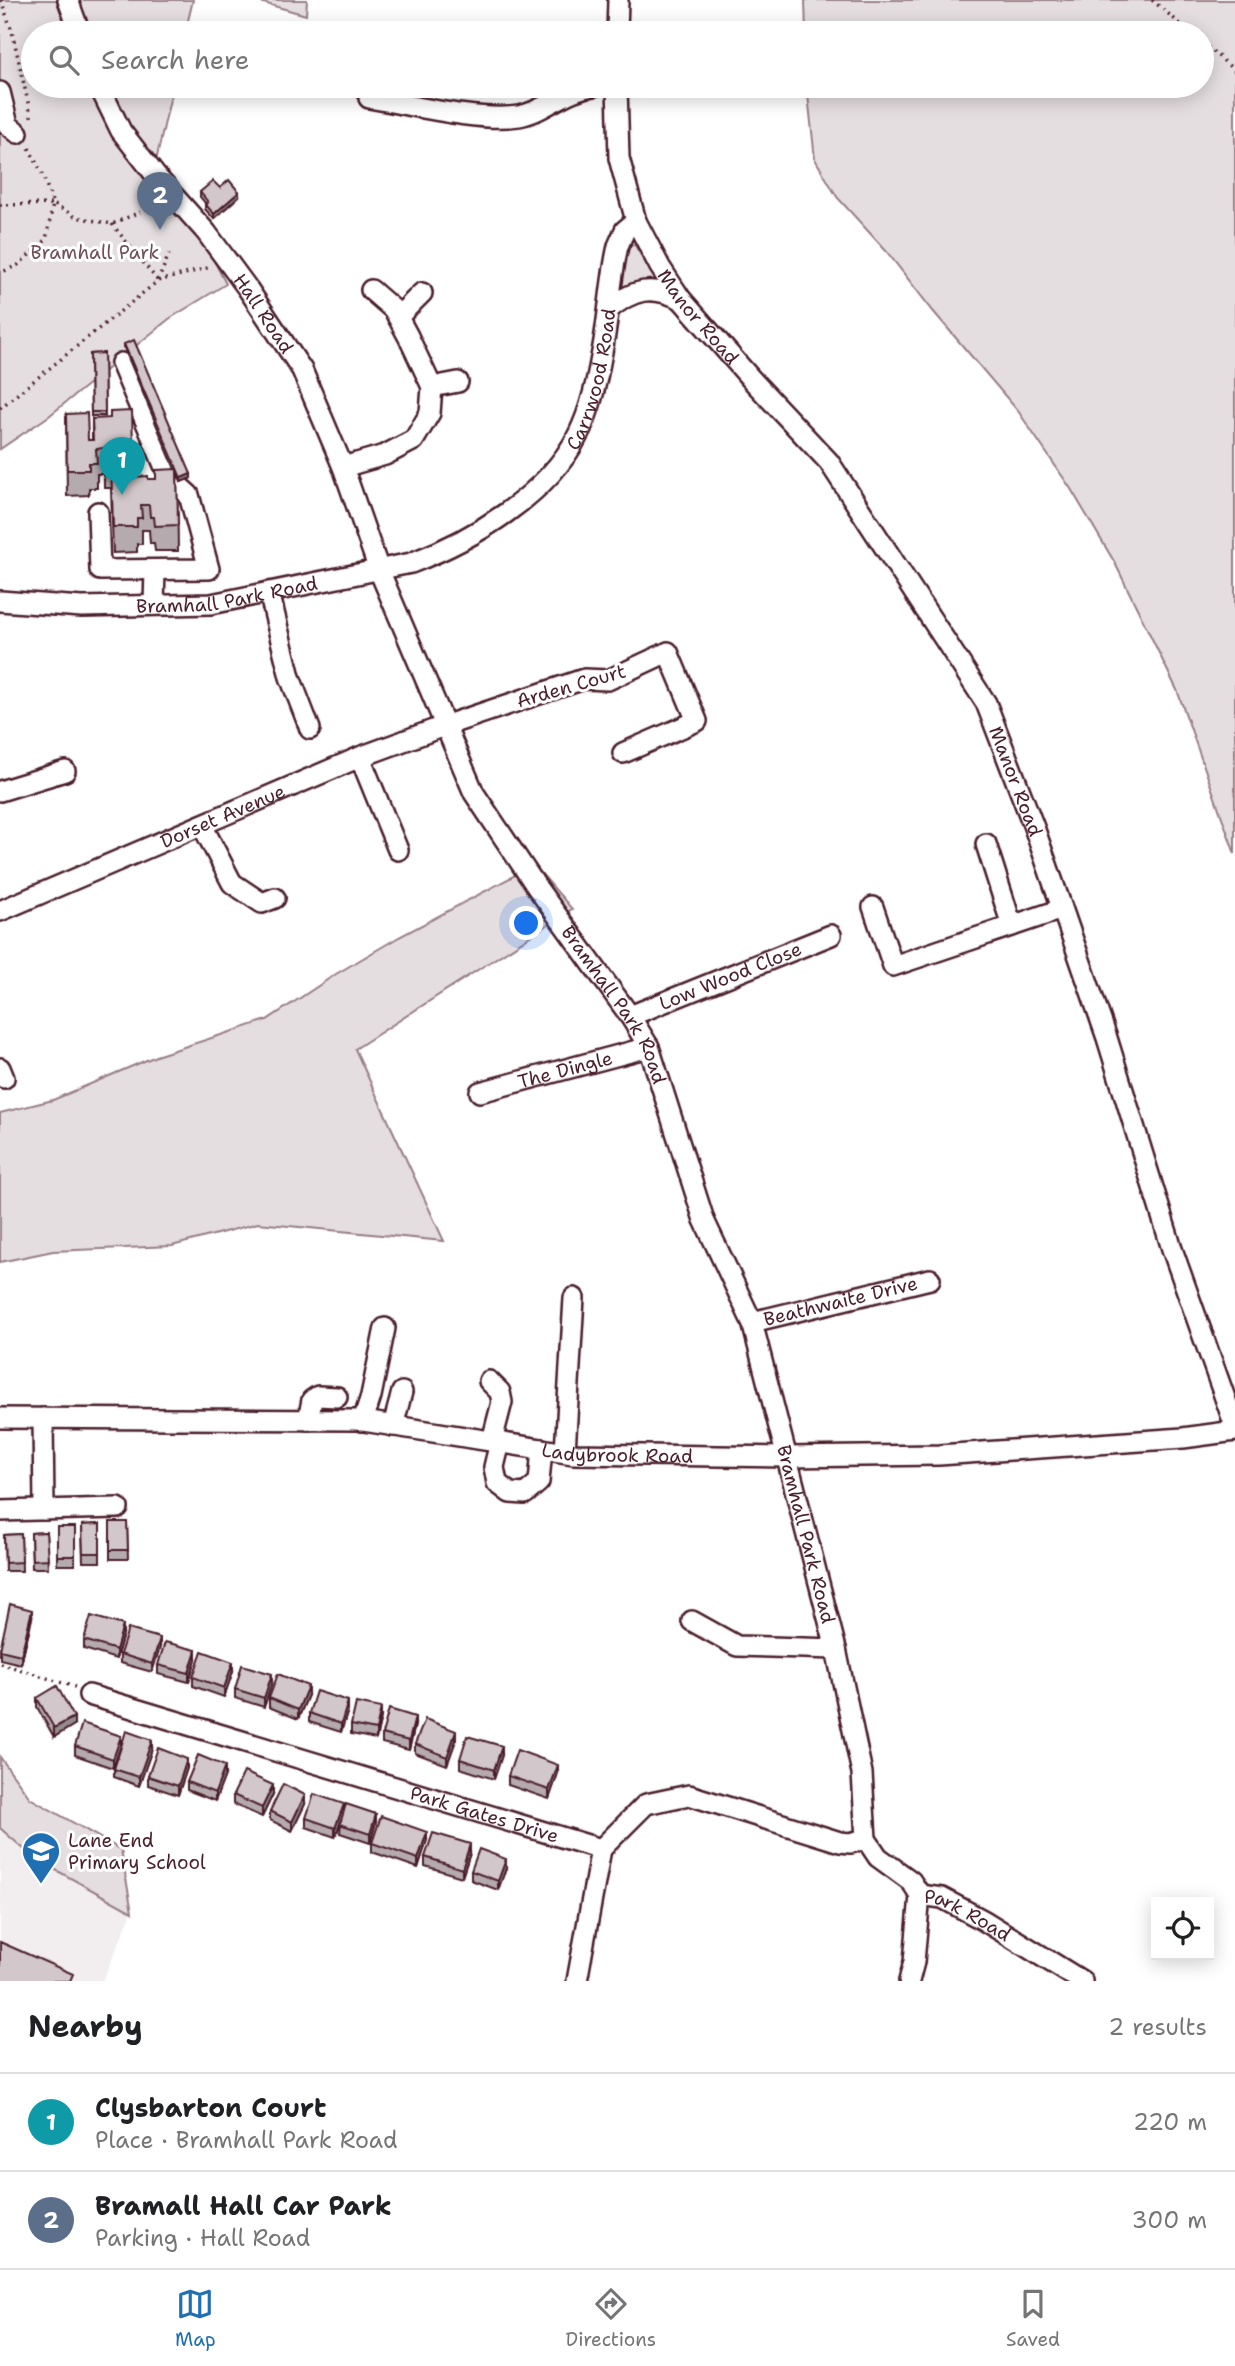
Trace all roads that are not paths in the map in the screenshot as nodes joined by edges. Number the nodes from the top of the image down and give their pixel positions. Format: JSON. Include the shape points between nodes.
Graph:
{"nodes":[{"id":1,"x":68,"y":0,"type":"edge"},
{"id":2,"x":618,"y":0,"type":"edge"},
{"id":3,"x":76,"y":21,"type":"edge"},
{"id":4,"x":617,"y":21,"type":"edge"},
{"id":5,"x":0,"y":92,"type":"edge"},
{"id":6,"x":105,"y":98,"type":"edge"},
{"id":7,"x":369,"y":98,"type":"dead end"},
{"id":8,"x":559,"y":98,"type":"edge"},
{"id":9,"x":617,"y":98,"type":"edge"},
{"id":10,"x":26,"y":130,"type":"road end"},
{"id":11,"x":636,"y":220,"type":"junction"},
{"id":12,"x":371,"y":290,"type":"dead end"},
{"id":13,"x":422,"y":293,"type":"dead end"},
{"id":14,"x":681,"y":299,"type":"junction"},
{"id":15,"x":609,"y":309,"type":"junction"},
{"id":16,"x":398,"y":317,"type":"junction"},
{"id":17,"x":121,"y":363,"type":"dead end"},
{"id":18,"x":458,"y":382,"type":"dead end"},
{"id":19,"x":432,"y":387,"type":"junction"},
{"id":20,"x":343,"y":467,"type":"junction"},
{"id":21,"x":98,"y":512,"type":"dead end"},
{"id":22,"x":155,"y":570,"type":"junction"},
{"id":23,"x":379,"y":570,"type":"junction"},
{"id":24,"x":269,"y":592,"type":"junction"},
{"id":25,"x":0,"y":601,"type":"edge"},
{"id":26,"x":155,"y":605,"type":"junction"},
{"id":27,"x":444,"y":726,"type":"junction"},
{"id":28,"x":310,"y":729,"type":"dead end"},
{"id":29,"x":623,"y":753,"type":"dead end"},
{"id":30,"x":360,"y":757,"type":"junction"},
{"id":31,"x":65,"y":771,"type":"dead end"},
{"id":32,"x":0,"y":791,"type":"edge"},
{"id":33,"x":202,"y":825,"type":"junction"},
{"id":34,"x":986,"y":844,"type":"dead end"},
{"id":35,"x":398,"y":850,"type":"dead end"},
{"id":36,"x":275,"y":898,"type":"dead end"},
{"id":37,"x":873,"y":907,"type":"dead end"},
{"id":38,"x":1062,"y":909,"type":"junction"},
{"id":39,"x":0,"y":911,"type":"edge"},
{"id":40,"x":1012,"y":926,"type":"junction"},
{"id":41,"x":831,"y":936,"type":"dead end"},
{"id":42,"x":630,"y":1016,"type":"junction"},
{"id":43,"x":649,"y":1047,"type":"junction"},
{"id":44,"x":480,"y":1092,"type":"dead end"},
{"id":45,"x":930,"y":1279,"type":"dead end"},
{"id":46,"x":575,"y":1298,"type":"dead end"},
{"id":47,"x":752,"y":1322,"type":"junction"},
{"id":48,"x":386,"y":1328,"type":"dead end"},
{"id":49,"x":489,"y":1381,"type":"dead end"},
{"id":50,"x":1228,"y":1382,"type":"edge"},
{"id":51,"x":402,"y":1392,"type":"dead end"},
{"id":52,"x":337,"y":1396,"type":"dead end"},
{"id":53,"x":0,"y":1418,"type":"edge"},
{"id":54,"x":43,"y":1418,"type":"junction"},
{"id":55,"x":308,"y":1420,"type":"junction"},
{"id":56,"x":363,"y":1421,"type":"junction"},
{"id":57,"x":393,"y":1426,"type":"junction"},
{"id":58,"x":1235,"y":1428,"type":"edge"},
{"id":59,"x":496,"y":1442,"type":"junction"},
{"id":60,"x":542,"y":1449,"type":"junction"},
{"id":61,"x":565,"y":1452,"type":"junction"},
{"id":62,"x":786,"y":1457,"type":"junction"},
{"id":63,"x":118,"y":1508,"type":"dead end"},
{"id":64,"x":44,"y":1510,"type":"junction"},
{"id":65,"x":0,"y":1511,"type":"edge"},
{"id":66,"x":692,"y":1621,"type":"dead end"},
{"id":67,"x":836,"y":1649,"type":"junction"},
{"id":68,"x":89,"y":1695,"type":"road end"},
{"id":69,"x":866,"y":1839,"type":"junction"},
{"id":70,"x":601,"y":1849,"type":"junction"},
{"id":71,"x":920,"y":1895,"type":"junction"},
{"id":72,"x":577,"y":1981,"type":"edge"},
{"id":73,"x":909,"y":1981,"type":"edge"},
{"id":74,"x":1082,"y":1981,"type":"edge"}],
"edges":[{"from":1,"to":3,"type":"street"},
{"from":2,"to":4,"type":"street"},
{"from":5,"to":10,"type":"street","via":[[8,125]]},
{"from":6,"to":20,"type":"street","name":"Hall Road","via":[[121,131],[229,262],[302,370]]},
{"from":7,"to":8,"type":"street","via":[[493,118],[522,116]]},
{"from":9,"to":11,"type":"street","via":[[619,158]]},
{"from":11,"to":14,"type":"street","name":"Manor Road"},
{"from":11,"to":15,"type":"street","name":"Carrwood Road","via":[[618,246]]},
{"from":12,"to":16,"type":"street"},
{"from":13,"to":16,"type":"street"},
{"from":14,"to":15,"type":"street","via":[[643,290],[625,296]]},
{"from":14,"to":38,"type":"street","name":"Manor Road","via":[[829,462],[986,703]]},
{"from":15,"to":23,"type":"street","name":"Carrwood Road","via":[[589,408],[559,462],[511,509],[474,533],[431,555]]},
{"from":16,"to":19,"type":"street"},
{"from":17,"to":22,"type":"street","via":[[169,477],[189,495],[209,569]]},
{"from":18,"to":19,"type":"street"},
{"from":19,"to":20,"type":"street","via":[[430,413],[414,440],[385,455]]},
{"from":20,"to":23,"type":"street","name":"Hall Road"},
{"from":21,"to":22,"type":"street","via":[[100,570]]},
{"from":22,"to":26,"type":"street"},
{"from":23,"to":24,"type":"street","name":"Bramhall Park Road"},
{"from":23,"to":27,"type":"street","name":"Bramhall Park Road"},
{"from":24,"to":26,"type":"street","name":"Bramhall Park Road","via":[[211,604]]},
{"from":24,"to":28,"type":"street","via":[[290,677]]},
{"from":25,"to":26,"type":"street","name":"Bramhall Park Road","via":[[82,607]]},
{"from":27,"to":29,"type":"street","name":"Arden Court","via":[[584,679],[608,680],[668,652],[697,721]]},
{"from":27,"to":30,"type":"street","name":"Dorset Avenue"},
{"from":27,"to":42,"type":"street","name":"Bramhall Park Road","via":[[474,793]]},
{"from":30,"to":33,"type":"street","name":"Dorset Avenue"},
{"from":30,"to":35,"type":"street"},
{"from":31,"to":32,"type":"street"},
{"from":33,"to":36,"type":"street","via":[[232,883],[262,903]]},
{"from":33,"to":39,"type":"street","name":"Dorset Avenue"},
{"from":34,"to":40,"type":"street"},
{"from":37,"to":40,"type":"street","via":[[893,966]]},
{"from":38,"to":40,"type":"street"},
{"from":38,"to":50,"type":"street","name":"Manor Road","via":[[1172,1249]]},
{"from":41,"to":42,"type":"street","name":"Low Wood Close"},
{"from":42,"to":43,"type":"street","name":"Bramhall Park Road"},
{"from":43,"to":44,"type":"street","name":"The Dingle"},
{"from":43,"to":47,"type":"street","name":"Bramhall Park Road","via":[[704,1220]]},
{"from":45,"to":47,"type":"street","name":"Beathwaite Drive"},
{"from":46,"to":61,"type":"street"},
{"from":47,"to":62,"type":"street","name":"Bramhall Park Road"},
{"from":48,"to":56,"type":"street"},
{"from":49,"to":59,"type":"street","via":[[500,1392],[502,1402]]},
{"from":50,"to":58,"type":"street","name":"Manor Road"},
{"from":51,"to":57,"type":"street"},
{"from":52,"to":55,"type":"street","via":[[312,1400]]},
{"from":53,"to":54,"type":"street","name":"Ladybrook Road"},
{"from":54,"to":55,"type":"street","name":"Ladybrook Road"},
{"from":54,"to":64,"type":"street"},
{"from":55,"to":56,"type":"street","name":"Ladybrook Road"},
{"from":56,"to":57,"type":"street","name":"Ladybrook Road"},
{"from":57,"to":59,"type":"street","name":"Ladybrook Road"},
{"from":58,"to":62,"type":"street","name":"Ladybrook Road","via":[[1183,1438],[939,1455]]},
{"from":59,"to":60,"type":"street","name":"Ladybrook Road"},
{"from":59,"to":60,"type":"street","via":[[497,1483],[510,1493],[525,1494],[540,1482]]},
{"from":60,"to":61,"type":"street","name":"Ladybrook Road"},
{"from":61,"to":62,"type":"street","name":"Ladybrook Road"},
{"from":62,"to":67,"type":"street","name":"Bramhall Park Road"},
{"from":63,"to":64,"type":"street"},
{"from":64,"to":65,"type":"street"},
{"from":66,"to":67,"type":"street","via":[[737,1646]]},
{"from":67,"to":69,"type":"street","name":"Bramhall Park Road","via":[[862,1773]]},
{"from":68,"to":70,"type":"street","name":"Park Gates Drive"},
{"from":69,"to":70,"type":"street","via":[[840,1842],[689,1795],[646,1804]]},
{"from":69,"to":71,"type":"street","name":"Park Road","via":[[878,1857],[911,1881]]},
{"from":70,"to":72,"type":"street"},
{"from":71,"to":73,"type":"street"},
{"from":71,"to":74,"type":"street","name":"Park Road","via":[[942,1898]]}]}
